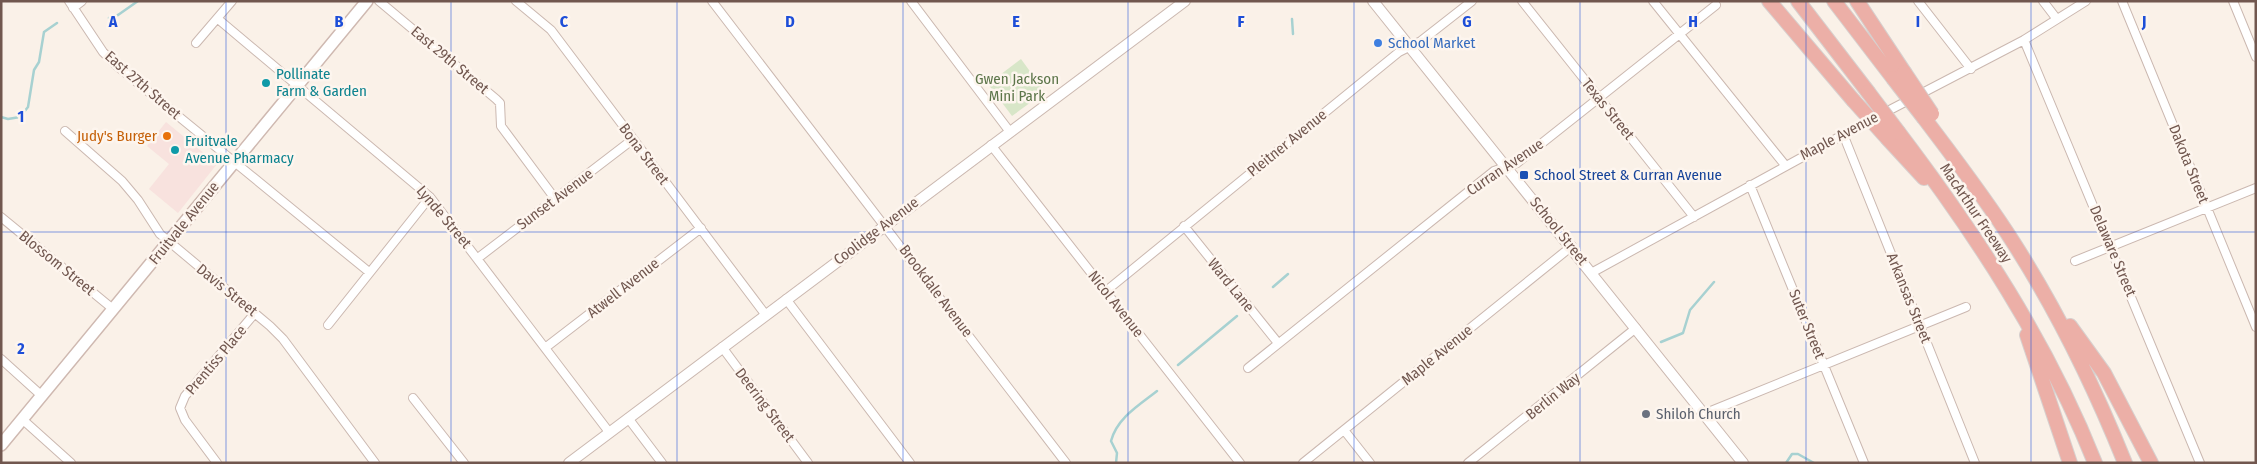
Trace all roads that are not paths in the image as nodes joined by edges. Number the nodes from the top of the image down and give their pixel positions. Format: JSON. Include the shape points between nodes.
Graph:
{"nodes":[{"id":1,"x":82,"y":1,"type":"edge"},
{"id":2,"x":232,"y":1,"type":"edge"},
{"id":3,"x":367,"y":1,"type":"edge"},
{"id":4,"x":379,"y":1,"type":"edge"},
{"id":5,"x":516,"y":1,"type":"edge"},
{"id":6,"x":712,"y":1,"type":"edge"},
{"id":7,"x":1185,"y":1,"type":"edge"},
{"id":8,"x":1374,"y":1,"type":"edge"},
{"id":9,"x":1472,"y":1,"type":"edge"},
{"id":10,"x":1522,"y":1,"type":"edge"},
{"id":11,"x":1653,"y":1,"type":"edge"},
{"id":12,"x":1769,"y":1,"type":"edge"},
{"id":13,"x":1798,"y":1,"type":"edge"},
{"id":14,"x":1834,"y":1,"type":"edge"},
{"id":15,"x":1857,"y":1,"type":"edge"},
{"id":16,"x":1918,"y":1,"type":"edge"},
{"id":17,"x":2043,"y":1,"type":"edge"},
{"id":18,"x":2086,"y":1,"type":"edge"},
{"id":19,"x":2122,"y":1,"type":"edge"},
{"id":20,"x":2233,"y":1,"type":"edge"},
{"id":21,"x":916,"y":3,"type":"edge"},
{"id":22,"x":71,"y":4,"type":"edge"},
{"id":23,"x":1716,"y":5,"type":"dead end"},
{"id":24,"x":2056,"y":18,"type":"junction"},
{"id":25,"x":218,"y":19,"type":"junction"},
{"id":26,"x":1679,"y":33,"type":"junction"},
{"id":27,"x":2024,"y":40,"type":"junction"},
{"id":28,"x":196,"y":43,"type":"dead end"},
{"id":29,"x":1410,"y":47,"type":"junction"},
{"id":30,"x":2256,"y":57,"type":"edge"},
{"id":31,"x":1971,"y":69,"type":"junction"},
{"id":32,"x":1898,"y":75,"type":"junction"},
{"id":33,"x":298,"y":86,"type":"junction"},
{"id":34,"x":1598,"y":97,"type":"junction"},
{"id":35,"x":66,"y":131,"type":"dead end"},
{"id":36,"x":1010,"y":132,"type":"junction"},
{"id":37,"x":1842,"y":134,"type":"junction"},
{"id":38,"x":1894,"y":136,"type":"junction"},
{"id":39,"x":632,"y":140,"type":"junction"},
{"id":40,"x":992,"y":145,"type":"junction"},
{"id":41,"x":235,"y":162,"type":"junction"},
{"id":42,"x":1785,"y":165,"type":"junction"},
{"id":43,"x":1505,"y":166,"type":"junction"},
{"id":44,"x":1750,"y":185,"type":"junction"},
{"id":45,"x":2256,"y":188,"type":"edge"},
{"id":46,"x":430,"y":197,"type":"junction"},
{"id":47,"x":556,"y":200,"type":"junction"},
{"id":48,"x":2207,"y":208,"type":"junction"},
{"id":49,"x":1,"y":217,"type":"edge"},
{"id":50,"x":1694,"y":217,"type":"junction"},
{"id":51,"x":885,"y":225,"type":"junction"},
{"id":52,"x":1184,"y":226,"type":"junction"},
{"id":53,"x":701,"y":228,"type":"junction"},
{"id":54,"x":169,"y":242,"type":"junction"},
{"id":55,"x":1572,"y":246,"type":"junction"},
{"id":56,"x":2111,"y":247,"type":"junction"},
{"id":57,"x":478,"y":258,"type":"junction"},
{"id":58,"x":2076,"y":262,"type":"dead end"},
{"id":59,"x":369,"y":272,"type":"junction"},
{"id":60,"x":1592,"y":272,"type":"junction"},
{"id":61,"x":2040,"y":285,"type":"junction"},
{"id":62,"x":1106,"y":291,"type":"junction"},
{"id":63,"x":786,"y":299,"type":"junction"},
{"id":64,"x":2014,"y":299,"type":"junction"},
{"id":65,"x":1966,"y":307,"type":"dead end"},
{"id":66,"x":113,"y":309,"type":"junction"},
{"id":67,"x":255,"y":313,"type":"junction"},
{"id":68,"x":765,"y":314,"type":"junction"},
{"id":69,"x":328,"y":325,"type":"dead end"},
{"id":70,"x":1920,"y":325,"type":"junction"},
{"id":71,"x":2256,"y":327,"type":"edge"},
{"id":72,"x":1636,"y":328,"type":"junction"},
{"id":73,"x":1278,"y":343,"type":"junction"},
{"id":74,"x":722,"y":347,"type":"junction"},
{"id":75,"x":545,"y":348,"type":"junction"},
{"id":76,"x":1,"y":359,"type":"edge"},
{"id":77,"x":1824,"y":364,"type":"junction"},
{"id":78,"x":1248,"y":368,"type":"dead end"},
{"id":79,"x":42,"y":396,"type":"junction"},
{"id":80,"x":413,"y":398,"type":"dead end"},
{"id":81,"x":1706,"y":413,"type":"junction"},
{"id":82,"x":628,"y":418,"type":"junction"},
{"id":83,"x":22,"y":419,"type":"junction"},
{"id":84,"x":1344,"y":430,"type":"junction"},
{"id":85,"x":609,"y":432,"type":"junction"},
{"id":86,"x":1,"y":445,"type":"edge"},
{"id":87,"x":71,"y":463,"type":"edge"},
{"id":88,"x":217,"y":463,"type":"edge"},
{"id":89,"x":375,"y":463,"type":"edge"},
{"id":90,"x":464,"y":463,"type":"edge"},
{"id":91,"x":569,"y":463,"type":"edge"},
{"id":92,"x":662,"y":463,"type":"edge"},
{"id":93,"x":808,"y":463,"type":"edge"},
{"id":94,"x":910,"y":463,"type":"edge"},
{"id":95,"x":1066,"y":463,"type":"edge"},
{"id":96,"x":1240,"y":463,"type":"edge"},
{"id":97,"x":1303,"y":463,"type":"edge"},
{"id":98,"x":1370,"y":463,"type":"edge"},
{"id":99,"x":1468,"y":463,"type":"edge"},
{"id":100,"x":1744,"y":463,"type":"edge"},
{"id":101,"x":1864,"y":463,"type":"edge"},
{"id":102,"x":1976,"y":463,"type":"edge"},
{"id":103,"x":2070,"y":463,"type":"edge"},
{"id":104,"x":2095,"y":463,"type":"edge"},
{"id":105,"x":2125,"y":463,"type":"edge"},
{"id":106,"x":2151,"y":463,"type":"edge"},
{"id":107,"x":2200,"y":463,"type":"edge"}],
"edges":[{"from":1,"to":22,"type":"street"},
{"from":2,"to":25,"type":"street"},
{"from":3,"to":33,"type":"main road","name":"Fruitvale Avenue"},
{"from":4,"to":47,"type":"street","name":"East 29th Street","via":[[500,103],[501,126]]},
{"from":5,"to":39,"type":"street","name":"Bona Street","via":[[551,30]]},
{"from":6,"to":51,"type":"street","name":"Brookdale Avenue"},
{"from":7,"to":36,"type":"street","name":"Coolidge Avenue"},
{"from":8,"to":29,"type":"street","name":"School Street"},
{"from":9,"to":29,"type":"street","name":"Pleitner Avenue","via":[[1421,42]]},
{"from":10,"to":34,"type":"street","name":"Texas Street"},
{"from":11,"to":26,"type":"street"},
{"from":12,"to":38,"type":"highway","bridge":true,"via":[[1853,100]]},
{"from":13,"to":38,"type":"highway","bridge":true,"via":[[1868,92]]},
{"from":14,"to":32,"type":"highway"},
{"from":15,"to":32,"type":"highway"},
{"from":16,"to":31,"type":"street"},
{"from":17,"to":24,"type":"street"},
{"from":18,"to":24,"type":"street","name":"Maple Avenue"},
{"from":19,"to":48,"type":"street","name":"Dakota Street"},
{"from":20,"to":30,"type":"street"},
{"from":21,"to":36,"type":"street"},
{"from":22,"to":41,"type":"street","name":"East 27th Street","via":[[103,52],[117,66]]},
{"from":23,"to":26,"type":"street","name":"Curran Avenue"},
{"from":24,"to":27,"type":"street","name":"Maple Avenue"},
{"from":25,"to":28,"type":"street"},
{"from":25,"to":33,"type":"street","name":"Lynde Street"},
{"from":26,"to":34,"type":"street","name":"Curran Avenue"},
{"from":26,"to":42,"type":"street"},
{"from":27,"to":31,"type":"street","name":"Maple Avenue"},
{"from":27,"to":56,"type":"street","name":"Delaware Street"},
{"from":29,"to":43,"type":"street","name":"School Street"},
{"from":29,"to":52,"type":"street","name":"Pleitner Avenue","via":[[1399,52]]},
{"from":31,"to":37,"type":"street","name":"Maple Avenue"},
{"from":32,"to":61,"type":"highway","name":"MacArthur Freeway","bridge":true},
{"from":33,"to":41,"type":"main road","name":"Fruitvale Avenue"},
{"from":33,"to":46,"type":"street","name":"Lynde Street"},
{"from":34,"to":43,"type":"street","name":"Curran Avenue","via":[[1517,163]]},
{"from":34,"to":50,"type":"street","name":"Texas Street"},
{"from":35,"to":54,"type":"street","name":"Davis Street","via":[[122,181]]},
{"from":36,"to":40,"type":"street","name":"Coolidge Avenue"},
{"from":37,"to":42,"type":"street","name":"Maple Avenue"},
{"from":37,"to":70,"type":"street","name":"Arkansas Street"},
{"from":38,"to":64,"type":"highway","name":"MacArthur Freeway","via":[[1968,227]]},
{"from":39,"to":47,"type":"street","name":"Sunset Avenue"},
{"from":39,"to":53,"type":"street","name":"Bona Street"},
{"from":40,"to":51,"type":"street","name":"Coolidge Avenue"},
{"from":40,"to":62,"type":"street","name":"Nicol Avenue"},
{"from":41,"to":54,"type":"main road","name":"Fruitvale Avenue"},
{"from":41,"to":59,"type":"street","name":"East 27th Street"},
{"from":42,"to":44,"type":"street","name":"Maple Avenue"},
{"from":43,"to":55,"type":"street","name":"School Street"},
{"from":43,"to":73,"type":"street","name":"Curran Avenue","via":[[1494,171]]},
{"from":44,"to":50,"type":"street","name":"Maple Avenue"},
{"from":44,"to":77,"type":"street","name":"Suter Street"},
{"from":45,"to":48,"type":"street"},
{"from":46,"to":57,"type":"street","name":"Lynde Street"},
{"from":46,"to":59,"type":"street"},
{"from":47,"to":57,"type":"street","name":"Sunset Avenue"},
{"from":48,"to":56,"type":"street"},
{"from":48,"to":71,"type":"street","name":"Dakota Street"},
{"from":49,"to":66,"type":"street","name":"Blossom Street"},
{"from":50,"to":60,"type":"street","name":"Maple Avenue"},
{"from":51,"to":63,"type":"street","name":"Coolidge Avenue"},
{"from":51,"to":95,"type":"street","name":"Brookdale Avenue"},
{"from":52,"to":62,"type":"street","name":"Pleitner Avenue"},
{"from":52,"to":73,"type":"street","name":"Ward Lane"},
{"from":53,"to":68,"type":"street","name":"Bona Street"},
{"from":53,"to":75,"type":"street","name":"Atwell Avenue"},
{"from":54,"to":66,"type":"main road","name":"Fruitvale Avenue"},
{"from":54,"to":67,"type":"street","name":"Davis Street"},
{"from":55,"to":60,"type":"street","name":"School Street"},
{"from":55,"to":84,"type":"street","name":"Maple Avenue"},
{"from":56,"to":58,"type":"street"},
{"from":56,"to":107,"type":"street","name":"Delaware Street"},
{"from":57,"to":75,"type":"street","name":"Lynde Street"},
{"from":59,"to":69,"type":"street"},
{"from":60,"to":72,"type":"street","name":"School Street"},
{"from":61,"to":105,"type":"highway","name":"MacArthur Freeway","via":[[2085,370]]},
{"from":61,"to":106,"type":"highway","via":[[2104,373]]},
{"from":62,"to":96,"type":"street","name":"Nicol Avenue"},
{"from":63,"to":68,"type":"street","name":"Coolidge Avenue"},
{"from":63,"to":94,"type":"street"},
{"from":64,"to":103,"type":"highway"},
{"from":64,"to":104,"type":"highway","name":"MacArthur Freeway","via":[[2059,382]]},
{"from":65,"to":70,"type":"street"},
{"from":66,"to":79,"type":"main road","name":"Fruitvale Avenue"},
{"from":67,"to":88,"type":"street","name":"Prentiss Place","via":[[185,396],[180,408],[185,420]]},
{"from":67,"to":89,"type":"street","name":"Davis Street","via":[[283,339]]},
{"from":68,"to":74,"type":"street","name":"Coolidge Avenue"},
{"from":70,"to":77,"type":"street"},
{"from":70,"to":102,"type":"street","name":"Arkansas Street"},
{"from":72,"to":81,"type":"street","name":"School Street"},
{"from":72,"to":99,"type":"street","name":"Berlin Way"},
{"from":73,"to":78,"type":"street","name":"Curran Avenue"},
{"from":74,"to":82,"type":"street","name":"Coolidge Avenue"},
{"from":74,"to":93,"type":"street","name":"Deering Street"},
{"from":75,"to":85,"type":"street","name":"Lynde Street"},
{"from":76,"to":79,"type":"street"},
{"from":77,"to":81,"type":"street"},
{"from":77,"to":101,"type":"street","name":"Suter Street"},
{"from":79,"to":83,"type":"main road","name":"Fruitvale Avenue"},
{"from":80,"to":90,"type":"street"},
{"from":81,"to":100,"type":"street","name":"School Street"},
{"from":82,"to":85,"type":"street","name":"Coolidge Avenue"},
{"from":82,"to":92,"type":"street"},
{"from":83,"to":86,"type":"main road","name":"Fruitvale Avenue"},
{"from":83,"to":87,"type":"street"},
{"from":84,"to":97,"type":"street","name":"Maple Avenue"},
{"from":84,"to":98,"type":"street"},
{"from":85,"to":91,"type":"street","name":"Coolidge Avenue"}]}
